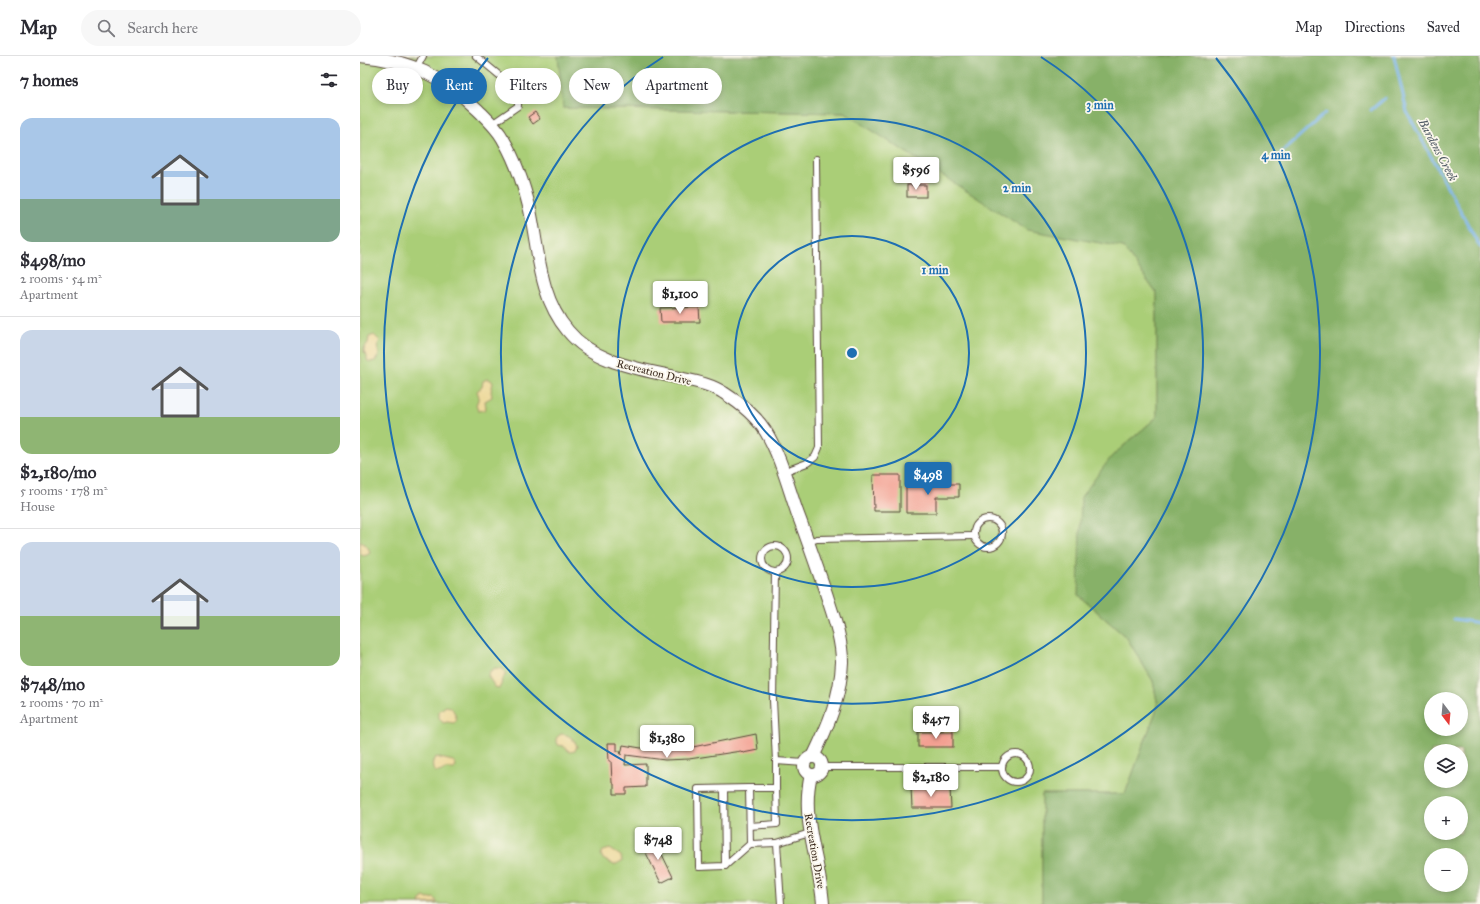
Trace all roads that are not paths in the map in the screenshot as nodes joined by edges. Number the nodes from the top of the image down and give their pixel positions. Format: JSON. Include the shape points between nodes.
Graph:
{"nodes":[{"id":1,"x":360,"y":56,"type":"edge"},
{"id":2,"x":423,"y":56,"type":"edge"},
{"id":3,"x":476,"y":56,"type":"edge"},
{"id":4,"x":417,"y":67,"type":"junction"},
{"id":5,"x":492,"y":124,"type":"junction"},
{"id":6,"x":816,"y":159,"type":"dead end"},
{"id":7,"x":783,"y":472,"type":"junction"},
{"id":8,"x":974,"y":536,"type":"junction"},
{"id":9,"x":808,"y":542,"type":"junction"},
{"id":10,"x":775,"y":572,"type":"junction"},
{"id":11,"x":809,"y":760,"type":"junction"},
{"id":12,"x":776,"y":761,"type":"junction"},
{"id":13,"x":822,"y":767,"type":"junction"},
{"id":14,"x":1002,"y":767,"type":"junction"},
{"id":15,"x":811,"y":775,"type":"junction"},
{"id":16,"x":749,"y":788,"type":"junction"},
{"id":17,"x":776,"y":788,"type":"junction"},
{"id":18,"x":724,"y":789,"type":"junction"},
{"id":19,"x":750,"y":826,"type":"junction"},
{"id":20,"x":810,"y":833,"type":"junction"},
{"id":21,"x":777,"y":843,"type":"junction"},
{"id":22,"x":750,"y":844,"type":"junction"},
{"id":23,"x":725,"y":866,"type":"junction"},
{"id":24,"x":781,"y":904,"type":"edge"},
{"id":25,"x":823,"y":904,"type":"edge"}],
"edges":[{"from":1,"to":4,"type":"street","name":"Recreation Drive"},
{"from":2,"to":4,"type":"lane"},
{"from":3,"to":5,"type":"lane","via":[[505,80],[518,99],[518,106]]},
{"from":4,"to":5,"type":"street","name":"Recreation Drive","via":[[464,96]]},
{"from":5,"to":7,"type":"street","name":"Recreation Drive","via":[[502,137],[522,178],[547,295],[553,312],[568,332],[582,346],[600,357],[722,391],[754,416],[766,431]]},
{"from":6,"to":7,"type":"lane","via":[[819,448],[816,457],[807,463]]},
{"from":7,"to":9,"type":"street","name":"Recreation Drive"},
{"from":8,"to":8,"type":"lane","via":[[975,527],[984,519],[997,522],[1001,529],[1001,538],[991,546],[979,543]]},
{"from":8,"to":9,"type":"lane","via":[[817,539]]},
{"from":9,"to":11,"type":"street","name":"Recreation Drive","via":[[834,617],[842,660],[838,698]]},
{"from":10,"to":10,"type":"lane","via":[[765,568],[762,563],[764,552],[774,546],[780,547],[787,556],[785,566]]},
{"from":10,"to":12,"type":"lane","via":[[773,700]]},
{"from":11,"to":12,"type":"lane"},
{"from":11,"to":13,"type":"street","via":[[820,760]]},
{"from":11,"to":15,"type":"street","via":[[805,770]]},
{"from":12,"to":17,"type":"lane"},
{"from":13,"to":14,"type":"lane"},
{"from":13,"to":15,"type":"street","via":[[818,773]]},
{"from":14,"to":14,"type":"lane","via":[[1008,756],[1017,754],[1027,761],[1029,769],[1023,780],[1014,782],[1006,778]]},
{"from":15,"to":20,"type":"street","name":"Recreation Drive","via":[[807,803]]},
{"from":16,"to":17,"type":"lane"},
{"from":16,"to":18,"type":"lane"},
{"from":16,"to":19,"type":"lane"},
{"from":17,"to":19,"type":"lane","via":[[777,824]]},
{"from":18,"to":23,"type":"lane"},
{"from":18,"to":23,"type":"lane","via":[[698,789],[699,867]]},
{"from":19,"to":22,"type":"lane"},
{"from":20,"to":21,"type":"lane"},
{"from":20,"to":25,"type":"street","name":"Recreation Drive","via":[[819,869]]},
{"from":21,"to":22,"type":"lane"},
{"from":21,"to":24,"type":"lane"},
{"from":22,"to":23,"type":"lane"}]}
